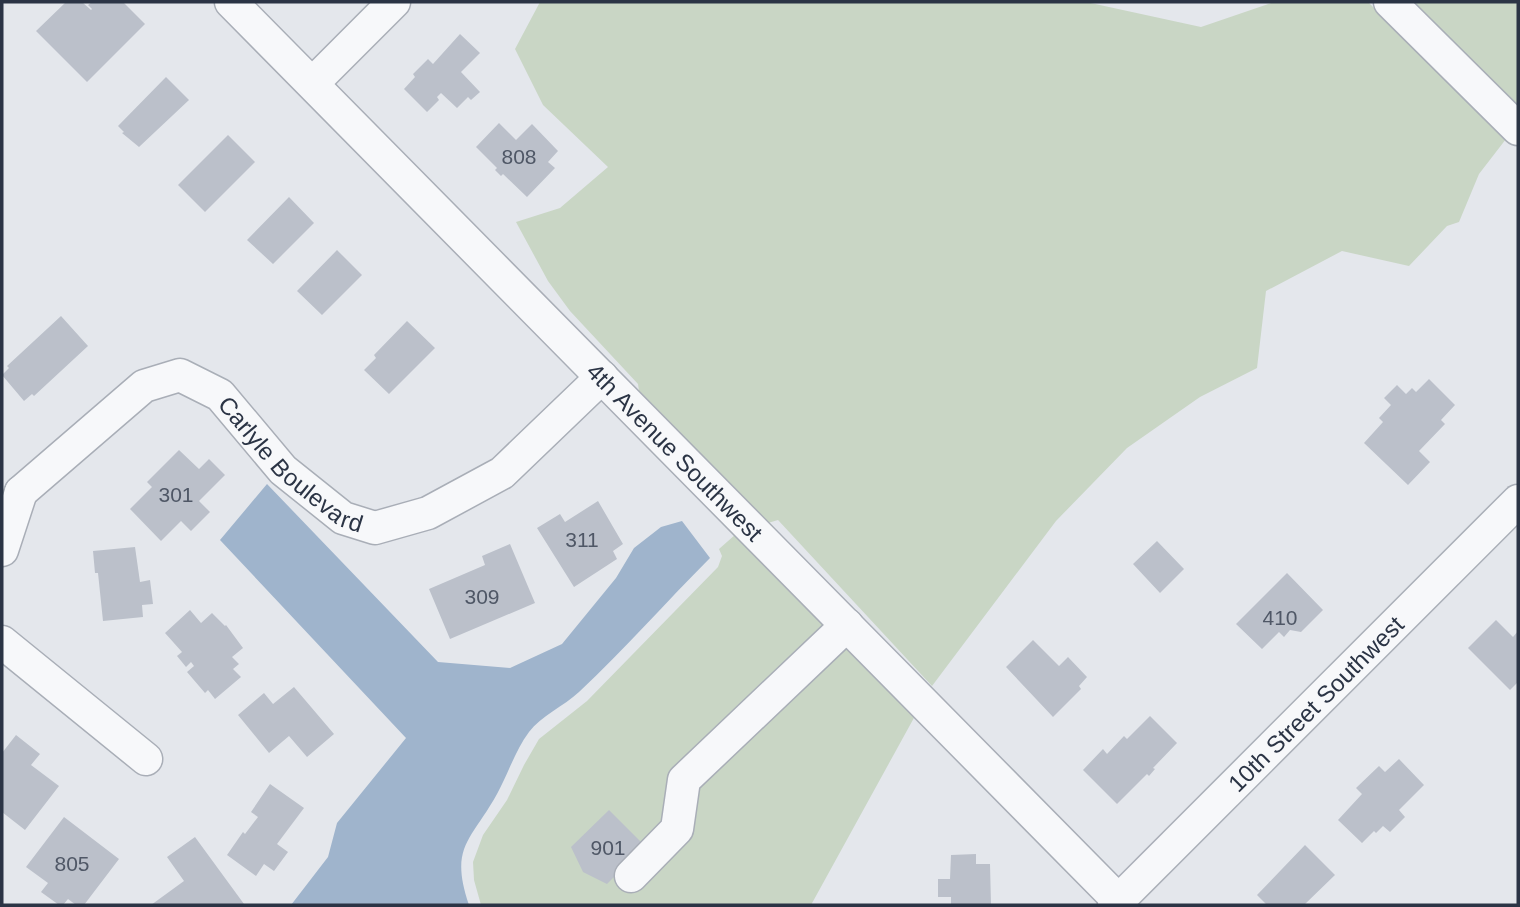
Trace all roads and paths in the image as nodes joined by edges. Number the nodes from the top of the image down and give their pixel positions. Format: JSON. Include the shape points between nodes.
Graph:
{"nodes":[{"id":1,"x":231,"y":2,"type":"edge"},
{"id":2,"x":394,"y":2,"type":"edge"},
{"id":3,"x":1390,"y":2,"type":"edge"},
{"id":4,"x":313,"y":83,"type":"junction"},
{"id":5,"x":1518,"y":129,"type":"edge"},
{"id":6,"x":603,"y":377,"type":"junction"},
{"id":7,"x":11,"y":483,"type":"edge"},
{"id":8,"x":1518,"y":501,"type":"edge"},
{"id":9,"x":2,"y":550,"type":"edge"},
{"id":10,"x":847,"y":625,"type":"junction"},
{"id":11,"x":2,"y":642,"type":"edge"},
{"id":12,"x":146,"y":759,"type":"dead end"},
{"id":13,"x":631,"y":876,"type":"dead end"},
{"id":14,"x":1117,"y":903,"type":"edge"}],
"edges":[{"from":1,"to":4,"type":"street","name":"4th Avenue Southwest"},
{"from":2,"to":4,"type":"street"},
{"from":3,"to":5,"type":"street"},
{"from":4,"to":6,"type":"street","name":"4th Avenue Southwest"},
{"from":6,"to":7,"type":"street","name":"Carlyle Boulevard","via":[[502,473],[428,513],[375,528],[343,518],[283,470],[220,395],[180,375],[144,386]]},
{"from":6,"to":10,"type":"street","name":"4th Avenue Southwest"},
{"from":7,"to":9,"type":"street"},
{"from":8,"to":14,"type":"street","name":"10th Street Southwest"},
{"from":10,"to":13,"type":"street","via":[[684,780],[677,829]]},
{"from":10,"to":14,"type":"street","name":"4th Avenue Southwest"},
{"from":11,"to":12,"type":"street"}]}
